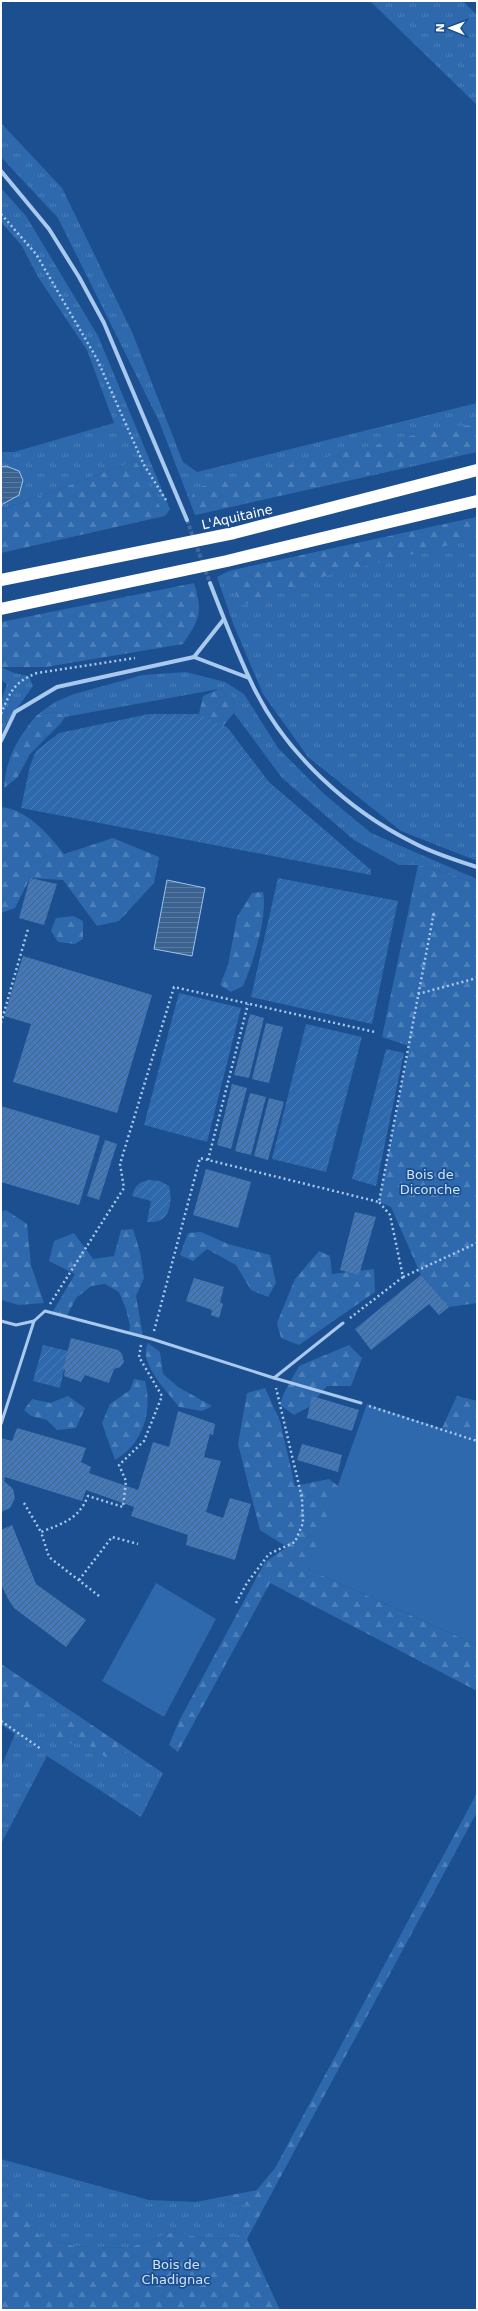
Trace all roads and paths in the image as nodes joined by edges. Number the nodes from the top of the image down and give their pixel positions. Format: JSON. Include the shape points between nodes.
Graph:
{"nodes":[{"id":1,"x":1,"y":171,"type":"edge"},
{"id":2,"x":1,"y":214,"type":"edge"},
{"id":3,"x":477,"y":470,"type":"edge"},
{"id":4,"x":477,"y":501,"type":"edge"},
{"id":5,"x":171,"y":506,"type":"dead end"},
{"id":6,"x":187,"y":520,"type":"tunnel mouth"},
{"id":7,"x":1,"y":580,"type":"edge"},
{"id":8,"x":210,"y":583,"type":"tunnel mouth"},
{"id":9,"x":1,"y":609,"type":"edge"},
{"id":10,"x":224,"y":619,"type":"junction"},
{"id":11,"x":194,"y":657,"type":"junction"},
{"id":12,"x":136,"y":658,"type":"dead end"},
{"id":13,"x":249,"y":678,"type":"junction"},
{"id":14,"x":1,"y":714,"type":"edge"},
{"id":15,"x":1,"y":741,"type":"edge"},
{"id":16,"x":477,"y":867,"type":"edge"},
{"id":17,"x":434,"y":912,"type":"dead end"},
{"id":18,"x":28,"y":929,"type":"dead end"},
{"id":19,"x":477,"y":978,"type":"edge"},
{"id":20,"x":418,"y":994,"type":"junction"},
{"id":21,"x":248,"y":1003,"type":"junction"},
{"id":22,"x":1,"y":1023,"type":"edge"},
{"id":23,"x":375,"y":1032,"type":"dead end"},
{"id":24,"x":208,"y":1160,"type":"junction"},
{"id":25,"x":379,"y":1202,"type":"junction"},
{"id":26,"x":477,"y":1243,"type":"edge"},
{"id":27,"x":403,"y":1277,"type":"junction"},
{"id":28,"x":45,"y":1311,"type":"junction"},
{"id":29,"x":1,"y":1320,"type":"edge"},
{"id":30,"x":34,"y":1321,"type":"junction"},
{"id":31,"x":343,"y":1323,"type":"joint"},
{"id":32,"x":143,"y":1336,"type":"junction"},
{"id":33,"x":152,"y":1339,"type":"junction"},
{"id":34,"x":274,"y":1378,"type":"junction"},
{"id":35,"x":361,"y":1403,"type":"joint"},
{"id":36,"x":1,"y":1424,"type":"edge"},
{"id":37,"x":477,"y":1441,"type":"edge"},
{"id":38,"x":24,"y":1503,"type":"dead end"},
{"id":39,"x":41,"y":1532,"type":"junction"},
{"id":40,"x":138,"y":1544,"type":"dead end"},
{"id":41,"x":79,"y":1580,"type":"junction"},
{"id":42,"x":99,"y":1596,"type":"dead end"},
{"id":43,"x":236,"y":1603,"type":"dead end"},
{"id":44,"x":1,"y":1721,"type":"edge"},
{"id":45,"x":40,"y":1749,"type":"dead end"}],
"edges":[{"from":1,"to":6,"type":"street","via":[[49,229],[104,323]]},
{"from":2,"to":5,"type":"path","via":[[36,254],[98,358],[144,465]]},
{"from":3,"to":7,"type":"highway","name":"L'Aquitaine","via":[[234,533]]},
{"from":4,"to":9,"type":"highway","via":[[227,561]]},
{"from":8,"to":10,"type":"street"},
{"from":10,"to":11,"type":"street"},
{"from":10,"to":13,"type":"street"},
{"from":11,"to":13,"type":"street"},
{"from":11,"to":15,"type":"street","via":[[58,686],[15,712]]},
{"from":12,"to":14,"type":"path","via":[[37,673],[25,678],[11,690]]},
{"from":13,"to":16,"type":"street","via":[[270,717],[299,755],[352,804],[412,842]]},
{"from":17,"to":20,"type":"path"},
{"from":18,"to":22,"type":"path"},
{"from":19,"to":20,"type":"path"},
{"from":20,"to":25,"type":"path"},
{"from":21,"to":23,"type":"path"},
{"from":21,"to":24,"type":"path"},
{"from":21,"to":28,"type":"path","via":[[174,986],[120,1164],[124,1188]]},
{"from":24,"to":25,"type":"path"},
{"from":24,"to":33,"type":"path","via":[[200,1158]]},
{"from":25,"to":27,"type":"path","via":[[390,1215]]},
{"from":26,"to":27,"type":"path"},
{"from":27,"to":31,"type":"path"},
{"from":28,"to":30,"type":"lane"},
{"from":28,"to":32,"type":"lane"},
{"from":29,"to":30,"type":"lane","via":[[16,1325]]},
{"from":30,"to":36,"type":"lane"},
{"from":31,"to":34,"type":"lane"},
{"from":32,"to":33,"type":"lane"},
{"from":32,"to":39,"type":"path","via":[[139,1357],[162,1396],[144,1440],[119,1465],[126,1481],[123,1507],[88,1496],[72,1520]]},
{"from":33,"to":34,"type":"lane"},
{"from":34,"to":35,"type":"lane"},
{"from":34,"to":43,"type":"path","via":[[302,1498],[303,1523],[295,1542],[268,1554]]},
{"from":35,"to":37,"type":"path"},
{"from":38,"to":39,"type":"path"},
{"from":39,"to":41,"type":"path","via":[[49,1557]]},
{"from":40,"to":41,"type":"path","via":[[112,1537]]},
{"from":41,"to":42,"type":"path"},
{"from":44,"to":45,"type":"path"}]}
